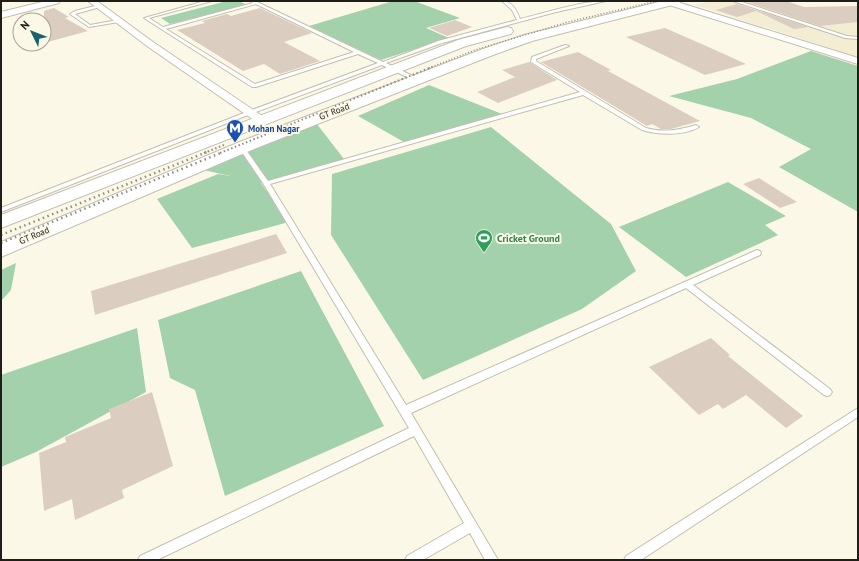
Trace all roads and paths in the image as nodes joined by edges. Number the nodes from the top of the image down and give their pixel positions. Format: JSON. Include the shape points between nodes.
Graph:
{"nodes":[{"id":1,"x":56,"y":1,"type":"edge"},
{"id":2,"x":210,"y":1,"type":"edge"},
{"id":3,"x":252,"y":1,"type":"edge"},
{"id":4,"x":504,"y":1,"type":"edge"},
{"id":5,"x":604,"y":1,"type":"edge"},
{"id":6,"x":628,"y":1,"type":"edge"},
{"id":7,"x":735,"y":1,"type":"edge"},
{"id":8,"x":672,"y":2,"type":"edge"},
{"id":9,"x":257,"y":3,"type":"junction"},
{"id":10,"x":95,"y":4,"type":"edge"},
{"id":11,"x":1,"y":15,"type":"edge"},
{"id":12,"x":118,"y":20,"type":"junction"},
{"id":13,"x":519,"y":21,"type":"junction"},
{"id":14,"x":163,"y":28,"type":"junction"},
{"id":15,"x":858,"y":38,"type":"edge"},
{"id":16,"x":567,"y":46,"type":"dead end"},
{"id":17,"x":358,"y":52,"type":"junction"},
{"id":18,"x":426,"y":52,"type":"junction"},
{"id":19,"x":858,"y":61,"type":"edge"},
{"id":20,"x":388,"y":66,"type":"junction"},
{"id":21,"x":415,"y":79,"type":"junction"},
{"id":22,"x":583,"y":93,"type":"junction"},
{"id":23,"x":257,"y":116,"type":"junction"},
{"id":24,"x":696,"y":127,"type":"dead end"},
{"id":25,"x":242,"y":148,"type":"junction"},
{"id":26,"x":266,"y":183,"type":"junction"},
{"id":27,"x":78,"y":186,"type":"junction"},
{"id":28,"x":1,"y":210,"type":"edge"},
{"id":29,"x":1,"y":222,"type":"edge"},
{"id":30,"x":1,"y":250,"type":"edge"},
{"id":31,"x":757,"y":254,"type":"dead end"},
{"id":32,"x":688,"y":285,"type":"junction"},
{"id":33,"x":827,"y":392,"type":"dead end"},
{"id":34,"x":404,"y":411,"type":"junction"},
{"id":35,"x":858,"y":412,"type":"edge"},
{"id":36,"x":416,"y":430,"type":"junction"},
{"id":37,"x":471,"y":526,"type":"junction"},
{"id":38,"x":144,"y":560,"type":"edge"},
{"id":39,"x":411,"y":560,"type":"edge"},
{"id":40,"x":492,"y":560,"type":"edge"},
{"id":41,"x":630,"y":560,"type":"edge"}],
"edges":[{"from":1,"to":11,"type":"street"},
{"from":2,"to":14,"type":"lane","via":[[146,18]]},
{"from":3,"to":9,"type":"lane"},
{"from":4,"to":13,"type":"lane","via":[[514,9]]},
{"from":5,"to":13,"type":"lane"},
{"from":6,"to":18,"type":"highway","name":"GT Road"},
{"from":7,"to":15,"type":"lane"},
{"from":8,"to":19,"type":"street"},
{"from":8,"to":21,"type":"highway","name":"GT Road","via":[[528,38]]},
{"from":9,"to":14,"type":"lane"},
{"from":9,"to":17,"type":"lane"},
{"from":10,"to":12,"type":"street"},
{"from":10,"to":12,"type":"lane","via":[[72,14],[89,26]]},
{"from":12,"to":23,"type":"street"},
{"from":13,"to":18,"type":"lane","via":[[464,35]]},
{"from":14,"to":17,"type":"lane","via":[[254,86]]},
{"from":16,"to":22,"type":"lane","via":[[534,58],[533,62]]},
{"from":17,"to":20,"type":"lane"},
{"from":18,"to":20,"type":"highway","name":"GT Road"},
{"from":20,"to":21,"type":"lane"},
{"from":20,"to":23,"type":"highway","name":"GT Road"},
{"from":21,"to":25,"type":"highway","name":"GT Road"},
{"from":22,"to":24,"type":"lane","via":[[644,129],[656,133]]},
{"from":22,"to":26,"type":"lane"},
{"from":23,"to":27,"type":"highway","name":"GT Road"},
{"from":25,"to":26,"type":"lane"},
{"from":25,"to":30,"type":"highway","name":"GT Road"},
{"from":26,"to":34,"type":"lane"},
{"from":27,"to":28,"type":"lane"},
{"from":27,"to":29,"type":"highway","name":"GT Road"},
{"from":31,"to":32,"type":"lane"},
{"from":32,"to":33,"type":"lane"},
{"from":32,"to":34,"type":"lane"},
{"from":34,"to":36,"type":"lane"},
{"from":35,"to":41,"type":"lane"},
{"from":36,"to":37,"type":"lane"},
{"from":36,"to":38,"type":"lane"},
{"from":37,"to":39,"type":"lane"},
{"from":37,"to":40,"type":"lane"}]}
